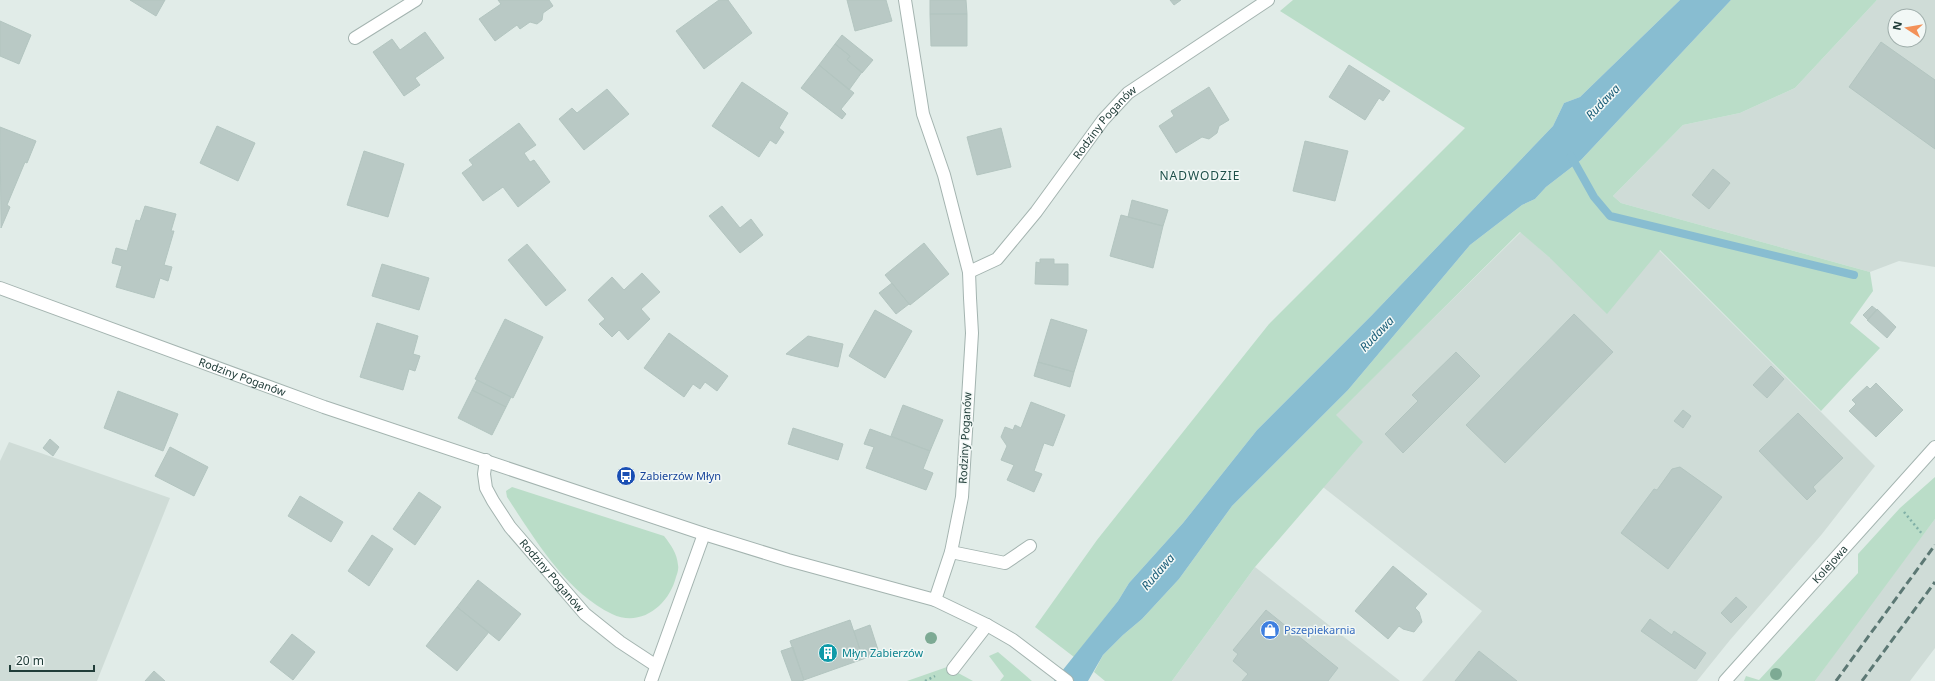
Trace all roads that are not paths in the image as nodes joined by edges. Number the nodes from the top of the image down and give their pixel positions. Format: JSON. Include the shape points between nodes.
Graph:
{"nodes":[{"id":1,"x":416,"y":0,"type":"edge"},
{"id":2,"x":905,"y":0,"type":"edge"},
{"id":3,"x":1268,"y":0,"type":"edge"},
{"id":4,"x":355,"y":38,"type":"dead end"},
{"id":5,"x":969,"y":272,"type":"junction"},
{"id":6,"x":0,"y":288,"type":"edge"},
{"id":7,"x":1935,"y":447,"type":"edge"},
{"id":8,"x":486,"y":460,"type":"junction"},
{"id":9,"x":704,"y":534,"type":"junction"},
{"id":10,"x":1030,"y":546,"type":"dead end"},
{"id":11,"x":951,"y":552,"type":"junction"},
{"id":12,"x":935,"y":600,"type":"junction"},
{"id":13,"x":987,"y":625,"type":"junction"},
{"id":14,"x":655,"y":665,"type":"junction"},
{"id":15,"x":953,"y":668,"type":"dead end"},
{"id":16,"x":651,"y":681,"type":"edge"},
{"id":17,"x":1067,"y":681,"type":"edge"},
{"id":18,"x":1725,"y":681,"type":"edge"}],
"edges":[{"from":1,"to":4,"type":"street"},
{"from":2,"to":5,"type":"street","name":"Rodziny Poganów","via":[[923,114],[944,175]]},
{"from":3,"to":5,"type":"street","name":"Rodziny Poganów","via":[[1128,93],[1103,120],[1036,212],[997,259]]},
{"from":5,"to":11,"type":"street","name":"Rodziny Poganów","via":[[972,333],[962,490]]},
{"from":6,"to":8,"type":"street","name":"Rodziny Poganów","via":[[324,406]]},
{"from":7,"to":18,"type":"street","name":"Kolejowa"},
{"from":8,"to":9,"type":"street","name":"Rodziny Poganów"},
{"from":8,"to":14,"type":"street","name":"Rodziny Poganów","via":[[486,488],[510,527],[585,614],[620,642]]},
{"from":9,"to":12,"type":"street","name":"Rodziny Poganów"},
{"from":9,"to":14,"type":"street"},
{"from":10,"to":11,"type":"street","via":[[1005,563]]},
{"from":11,"to":12,"type":"street","name":"Rodziny Poganów"},
{"from":12,"to":13,"type":"street","name":"Rodziny Poganów"},
{"from":13,"to":15,"type":"street"},
{"from":13,"to":17,"type":"street","name":"Rodziny Poganów","via":[[1013,640]]},
{"from":14,"to":16,"type":"street"}]}
